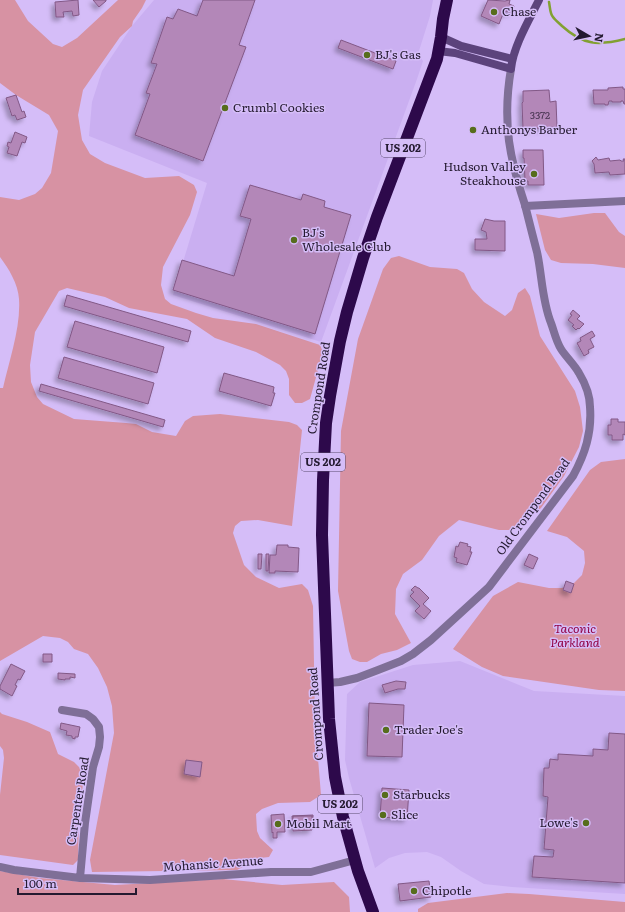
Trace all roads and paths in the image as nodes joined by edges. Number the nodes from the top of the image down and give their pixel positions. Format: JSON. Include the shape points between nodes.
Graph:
{"nodes":[{"id":1,"x":447,"y":0,"type":"edge"},
{"id":2,"x":539,"y":0,"type":"edge"},
{"id":3,"x":441,"y":37,"type":"junction"},
{"id":4,"x":438,"y":51,"type":"junction"},
{"id":5,"x":512,"y":59,"type":"junction"},
{"id":6,"x":510,"y":69,"type":"junction"},
{"id":7,"x":625,"y":201,"type":"edge"},
{"id":8,"x":525,"y":206,"type":"junction"},
{"id":9,"x":327,"y":684,"type":"junction"},
{"id":10,"x":62,"y":710,"type":"dead end"},
{"id":11,"x":355,"y":860,"type":"junction"},
{"id":12,"x":0,"y":867,"type":"edge"},
{"id":13,"x":80,"y":878,"type":"junction"},
{"id":14,"x":372,"y":911,"type":"edge"}],
"edges":[{"from":1,"to":3,"type":"highway","name":"Crompond Road","number":"US 202"},
{"from":2,"to":5,"type":"street"},
{"from":3,"to":4,"type":"highway","name":"Crompond Road","number":"US 202"},
{"from":3,"to":5,"type":"street","via":[[461,46]]},
{"from":4,"to":6,"type":"street","via":[[455,53]]},
{"from":4,"to":9,"type":"highway","name":"Crompond Road","number":"US 202","via":[[363,258],[340,341],[330,396],[326,423],[322,510]]},
{"from":5,"to":6,"type":"street"},
{"from":6,"to":8,"type":"street","name":"Old Crompond Road","via":[[507,116],[509,140],[515,176]]},
{"from":7,"to":8,"type":"street"},
{"from":8,"to":9,"type":"street","name":"Old Crompond Road","via":[[550,320],[560,348],[579,372],[588,393],[590,427],[582,459],[573,476],[489,587],[431,640],[401,661],[352,679]]},
{"from":9,"to":11,"type":"highway","name":"Crompond Road","number":"US 202","via":[[335,777]]},
{"from":10,"to":13,"type":"street","name":"Carpenter Road","via":[[86,714],[99,727],[99,747],[93,767]]},
{"from":11,"to":13,"type":"street","name":"Mohansic Avenue","via":[[311,872],[150,880]]},
{"from":11,"to":14,"type":"highway","name":"Crompond Road","number":"US 202"},
{"from":12,"to":13,"type":"street","name":"Mohansic Avenue"}]}
